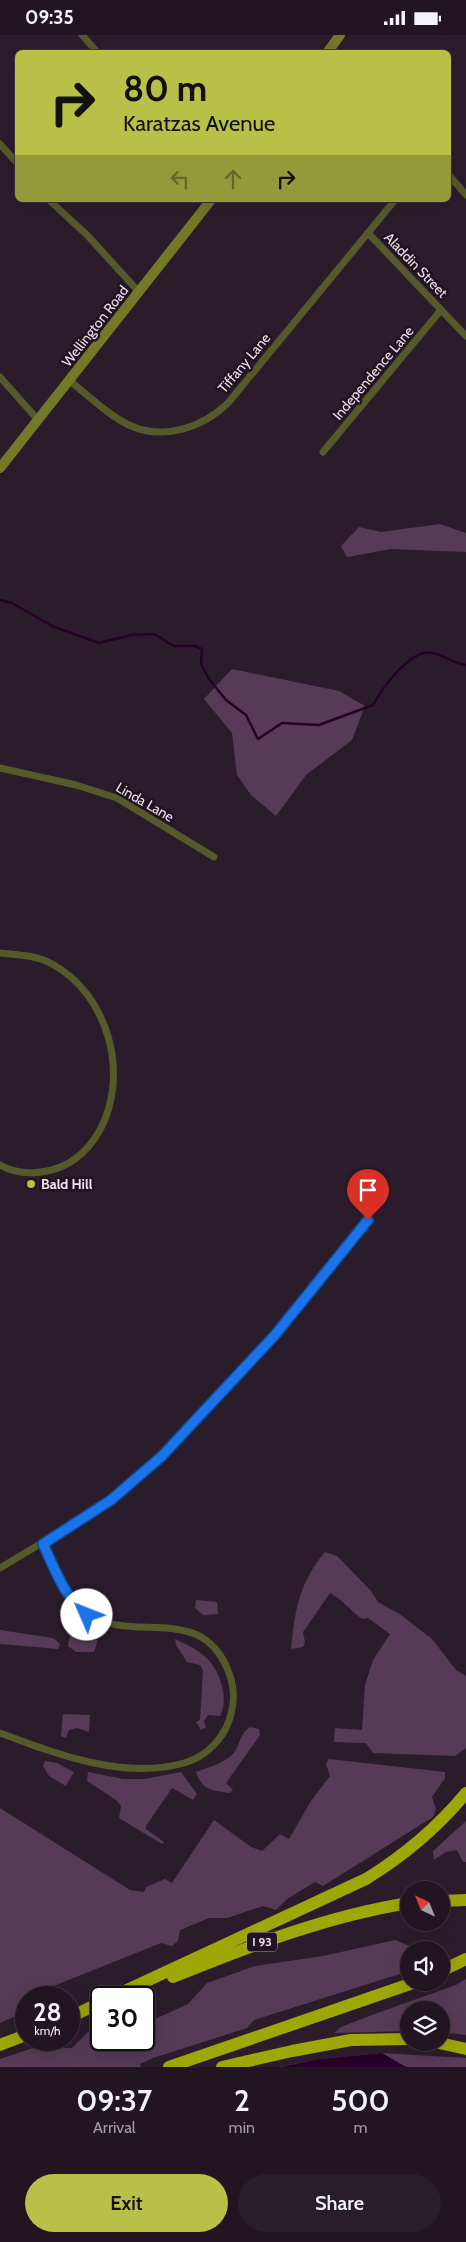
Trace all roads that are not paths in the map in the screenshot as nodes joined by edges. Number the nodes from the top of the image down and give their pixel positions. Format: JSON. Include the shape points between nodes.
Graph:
{"nodes":[{"id":1,"x":82,"y":35,"type":"edge"},
{"id":2,"x":340,"y":35,"type":"edge"},
{"id":3,"x":95,"y":50,"type":"edge"},
{"id":4,"x":329,"y":50,"type":"edge"},
{"id":5,"x":0,"y":144,"type":"edge"},
{"id":6,"x":15,"y":161,"type":"edge"},
{"id":7,"x":451,"y":177,"type":"edge"},
{"id":8,"x":466,"y":195,"type":"edge"},
{"id":9,"x":51,"y":202,"type":"edge"},
{"id":10,"x":209,"y":202,"type":"edge"},
{"id":11,"x":393,"y":202,"type":"edge"},
{"id":12,"x":368,"y":233,"type":"junction"},
{"id":13,"x":139,"y":292,"type":"junction"},
{"id":14,"x":442,"y":310,"type":"junction"},
{"id":15,"x":466,"y":336,"type":"edge"},
{"id":16,"x":0,"y":377,"type":"edge"},
{"id":17,"x":70,"y":381,"type":"junction"},
{"id":18,"x":38,"y":420,"type":"junction"},
{"id":19,"x":323,"y":452,"type":"dead end"},
{"id":20,"x":0,"y":468,"type":"edge"},
{"id":21,"x":0,"y":768,"type":"edge"},
{"id":22,"x":214,"y":857,"type":"dead end"},
{"id":23,"x":0,"y":953,"type":"edge"},
{"id":24,"x":0,"y":1165,"type":"edge"},
{"id":25,"x":368,"y":1220,"type":"dead end"},
{"id":26,"x":43,"y":1544,"type":"junction"},
{"id":27,"x":0,"y":1568,"type":"edge"},
{"id":28,"x":0,"y":1733,"type":"edge"},
{"id":29,"x":466,"y":1793,"type":"edge"},
{"id":30,"x":466,"y":1900,"type":"edge"},
{"id":31,"x":450,"y":1901,"type":"edge"},
{"id":32,"x":400,"y":1905,"type":"edge"},
{"id":33,"x":466,"y":1959,"type":"edge"},
{"id":34,"x":450,"y":1967,"type":"edge"},
{"id":35,"x":136,"y":1986,"type":"edge"},
{"id":36,"x":150,"y":1986,"type":"edge"},
{"id":37,"x":400,"y":1987,"type":"edge"},
{"id":38,"x":15,"y":2039,"type":"edge"},
{"id":39,"x":400,"y":2039,"type":"edge"},
{"id":40,"x":0,"y":2045,"type":"edge"},
{"id":41,"x":450,"y":2045,"type":"edge"},
{"id":42,"x":466,"y":2049,"type":"edge"},
{"id":43,"x":169,"y":2067,"type":"edge"},
{"id":44,"x":222,"y":2067,"type":"edge"}],
"edges":[{"from":1,"to":3,"type":"street"},
{"from":2,"to":4,"type":"main road"},
{"from":5,"to":6,"type":"street"},
{"from":7,"to":8,"type":"street"},
{"from":9,"to":13,"type":"street","via":[[87,235]]},
{"from":10,"to":13,"type":"main road","name":"Wellington Road"},
{"from":11,"to":12,"type":"street","name":"Tiffany Lane"},
{"from":12,"to":14,"type":"street","name":"Aladdin Street"},
{"from":12,"to":17,"type":"street","name":"Tiffany Lane","via":[[228,403],[199,425],[166,431],[131,426]]},
{"from":13,"to":17,"type":"main road","name":"Wellington Road"},
{"from":14,"to":15,"type":"street","name":"Aladdin Street"},
{"from":14,"to":19,"type":"street","name":"Independence Lane"},
{"from":16,"to":18,"type":"street"},
{"from":17,"to":18,"type":"main road","name":"Wellington Road"},
{"from":18,"to":20,"type":"main road","name":"Wellington Road"},
{"from":21,"to":22,"type":"street","name":"Linda Lane","via":[[101,791]]},
{"from":23,"to":24,"type":"street","via":[[42,959],[60,969],[90,996],[100,1015],[115,1070],[107,1117],[96,1138],[80,1155],[61,1167],[37,1173]]},
{"from":25,"to":26,"type":"street","via":[[275,1335],[155,1463],[111,1500]]},
{"from":26,"to":27,"type":"street"},
{"from":26,"to":28,"type":"street","via":[[66,1592],[87,1615],[112,1625],[181,1629],[210,1645],[222,1657],[232,1681],[232,1712],[226,1729],[209,1750],[188,1762],[156,1768],[85,1761]]},
{"from":29,"to":35,"type":"highway","via":[[423,1839],[366,1879]]},
{"from":30,"to":31,"type":"highway"},
{"from":32,"to":36,"type":"highway","number":"I 93","via":[[354,1913],[297,1930]]},
{"from":33,"to":34,"type":"highway"},
{"from":37,"to":43,"type":"highway"},
{"from":38,"to":40,"type":"highway"},
{"from":39,"to":44,"type":"highway","via":[[351,2040]]},
{"from":41,"to":42,"type":"highway"}]}
